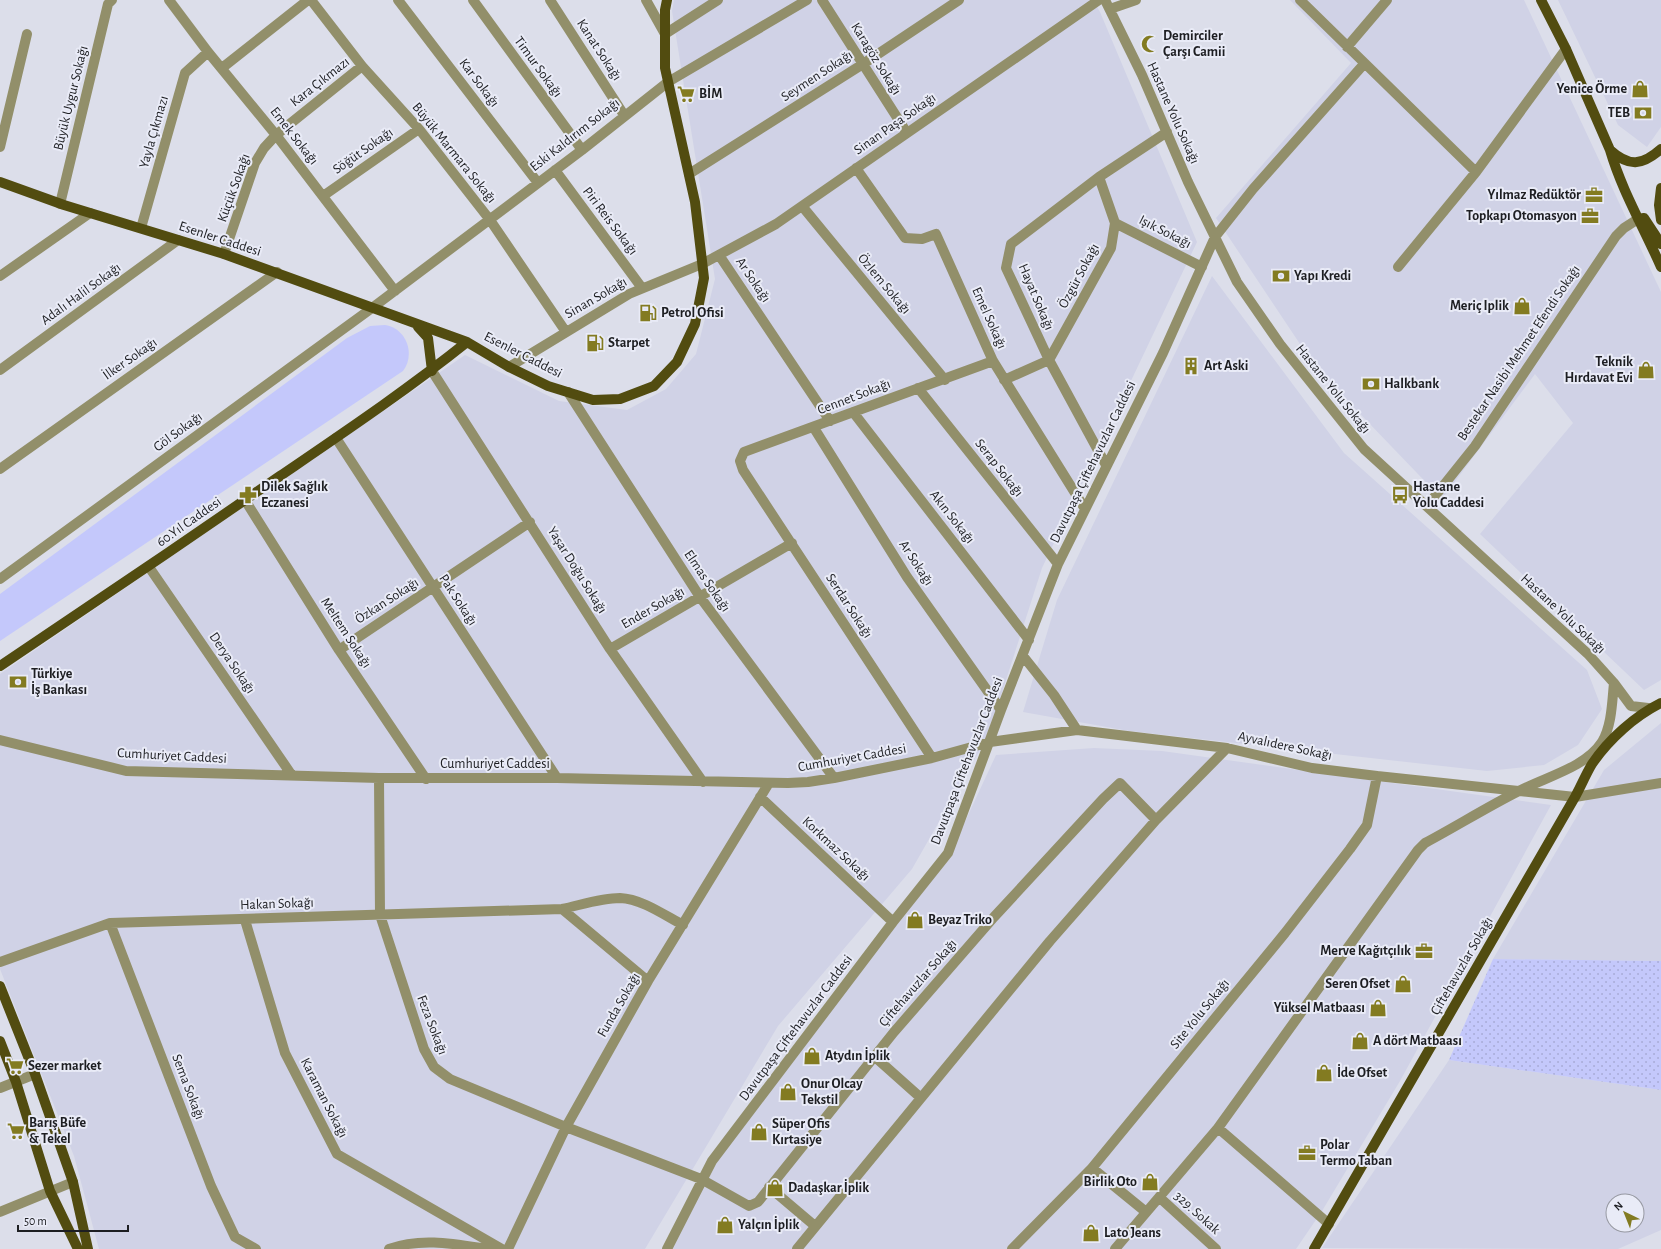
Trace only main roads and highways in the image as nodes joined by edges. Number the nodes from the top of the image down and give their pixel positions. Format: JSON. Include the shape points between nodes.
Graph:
{"nodes":[{"id":1,"x":667,"y":0,"type":"edge"},
{"id":2,"x":1541,"y":0,"type":"edge"},
{"id":3,"x":1661,"y":149,"type":"edge"},
{"id":4,"x":1610,"y":150,"type":"junction"},
{"id":5,"x":0,"y":182,"type":"edge"},
{"id":6,"x":1661,"y":188,"type":"edge"},
{"id":7,"x":1638,"y":219,"type":"junction"},
{"id":8,"x":1661,"y":220,"type":"edge"},
{"id":9,"x":1661,"y":244,"type":"edge"},
{"id":10,"x":1661,"y":267,"type":"edge"},
{"id":11,"x":416,"y":325,"type":"junction"},
{"id":12,"x":467,"y":342,"type":"junction"},
{"id":13,"x":432,"y":371,"type":"junction"},
{"id":14,"x":0,"y":666,"type":"edge"},
{"id":15,"x":1661,"y":703,"type":"edge"},
{"id":16,"x":0,"y":986,"type":"edge"},
{"id":17,"x":0,"y":1041,"type":"edge"},
{"id":18,"x":78,"y":1249,"type":"edge"},
{"id":19,"x":88,"y":1249,"type":"edge"},
{"id":20,"x":1314,"y":1249,"type":"edge"}],
"edges":[{"from":1,"to":12,"type":"main road","name":"Esenler Caddesi","via":[[666,68],[695,202],[704,278],[695,324],[677,362],[654,386],[620,399],[593,400],[548,386]]},
{"from":2,"to":4,"type":"main road","via":[[1566,49]]},
{"from":3,"to":4,"type":"main road","via":[[1647,161],[1640,163],[1620,158]]},
{"from":4,"to":7,"type":"main road"},
{"from":5,"to":11,"type":"main road","name":"Esenler Caddesi","via":[[60,204],[277,272]]},
{"from":6,"to":8,"type":"main road"},
{"from":7,"to":9,"type":"main road","via":[[1644,218],[1648,222]]},
{"from":7,"to":10,"type":"main road"},
{"from":11,"to":12,"type":"main road","name":"Esenler Caddesi"},
{"from":11,"to":13,"type":"main road","via":[[428,338]]},
{"from":12,"to":13,"type":"main road","name":"60.Yıl Caddesi"},
{"from":13,"to":14,"type":"main road","name":"60.Yıl Caddesi"},
{"from":15,"to":20,"type":"main road","name":"Çiftehavuzlar Sokağı","via":[[1648,708],[1607,746],[1592,764]]},
{"from":16,"to":19,"type":"main road","via":[[35,1074],[73,1182]]},
{"from":17,"to":18,"type":"main road","via":[[16,1082],[50,1191]]}]}
